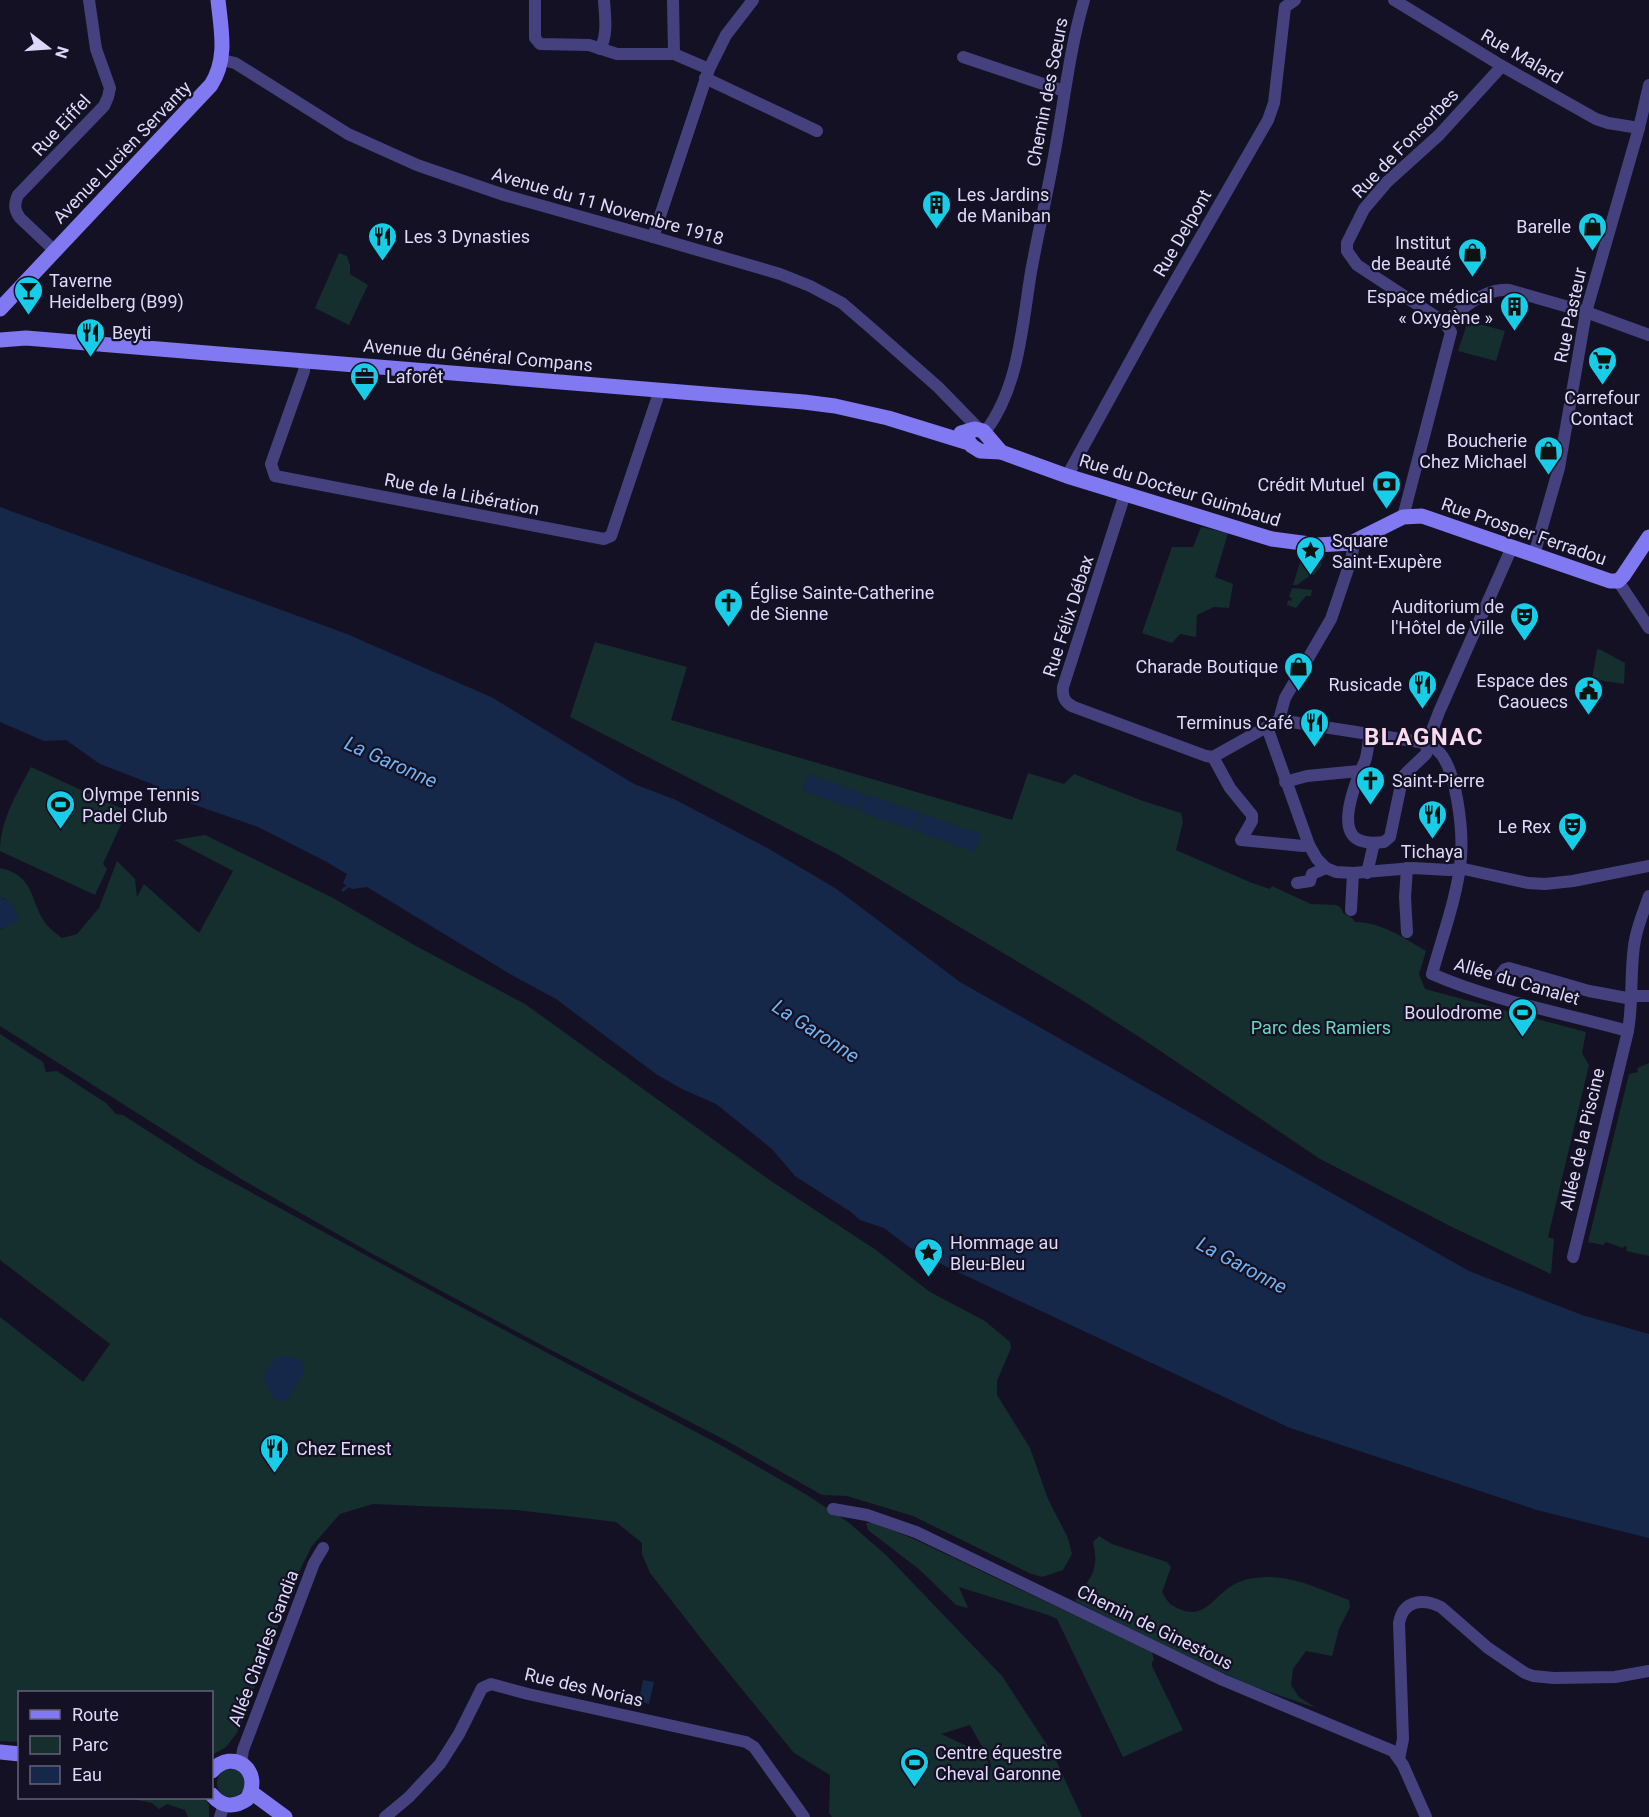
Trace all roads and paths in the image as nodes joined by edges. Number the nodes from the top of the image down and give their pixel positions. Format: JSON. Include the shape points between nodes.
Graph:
{"nodes":[{"id":1,"x":89,"y":0,"type":"edge"},
{"id":2,"x":218,"y":0,"type":"edge"},
{"id":3,"x":535,"y":0,"type":"edge"},
{"id":4,"x":604,"y":0,"type":"edge"},
{"id":5,"x":673,"y":0,"type":"edge"},
{"id":6,"x":753,"y":0,"type":"edge"},
{"id":7,"x":1084,"y":0,"type":"edge"},
{"id":8,"x":1394,"y":0,"type":"edge"},
{"id":9,"x":1290,"y":3,"type":"edge"},
{"id":10,"x":600,"y":49,"type":"junction"},
{"id":11,"x":674,"y":54,"type":"junction"},
{"id":12,"x":963,"y":57,"type":"dead end"},
{"id":13,"x":222,"y":60,"type":"junction"},
{"id":14,"x":1502,"y":66,"type":"junction"},
{"id":15,"x":707,"y":74,"type":"junction"},
{"id":16,"x":1649,"y":85,"type":"edge"},
{"id":17,"x":1064,"y":91,"type":"junction"},
{"id":18,"x":1646,"y":110,"type":"edge"},
{"id":19,"x":1639,"y":128,"type":"junction"},
{"id":20,"x":817,"y":131,"type":"dead end"},
{"id":21,"x":653,"y":237,"type":"junction"},
{"id":22,"x":55,"y":251,"type":"junction"},
{"id":23,"x":0,"y":309,"type":"edge"},
{"id":24,"x":1586,"y":312,"type":"junction"},
{"id":25,"x":1444,"y":322,"type":"junction"},
{"id":26,"x":1649,"y":335,"type":"edge"},
{"id":27,"x":0,"y":340,"type":"edge"},
{"id":28,"x":305,"y":361,"type":"junction"},
{"id":29,"x":660,"y":390,"type":"junction"},
{"id":30,"x":976,"y":437,"type":"junction"},
{"id":31,"x":1067,"y":476,"type":"junction"},
{"id":32,"x":1125,"y":494,"type":"junction"},
{"id":33,"x":1403,"y":517,"type":"junction"},
{"id":34,"x":1649,"y":537,"type":"edge"},
{"id":35,"x":1352,"y":543,"type":"junction"},
{"id":36,"x":1510,"y":551,"type":"junction"},
{"id":37,"x":1534,"y":555,"type":"junction"},
{"id":38,"x":1618,"y":581,"type":"junction"},
{"id":39,"x":1649,"y":628,"type":"edge"},
{"id":40,"x":1279,"y":720,"type":"junction"},
{"id":41,"x":1266,"y":727,"type":"junction"},
{"id":42,"x":1370,"y":733,"type":"junction"},
{"id":43,"x":1428,"y":744,"type":"junction"},
{"id":44,"x":1213,"y":757,"type":"junction"},
{"id":45,"x":1359,"y":771,"type":"junction"},
{"id":46,"x":1285,"y":782,"type":"junction"},
{"id":47,"x":1374,"y":843,"type":"junction"},
{"id":48,"x":1309,"y":845,"type":"junction"},
{"id":49,"x":1649,"y":866,"type":"edge"},
{"id":50,"x":1326,"y":868,"type":"junction"},
{"id":51,"x":1407,"y":868,"type":"junction"},
{"id":52,"x":1459,"y":869,"type":"junction"},
{"id":53,"x":1353,"y":873,"type":"junction"},
{"id":54,"x":1367,"y":873,"type":"junction"},
{"id":55,"x":1297,"y":883,"type":"dead end"},
{"id":56,"x":1649,"y":896,"type":"edge"},
{"id":57,"x":1351,"y":910,"type":"dead end"},
{"id":58,"x":1407,"y":932,"type":"dead end"},
{"id":59,"x":1501,"y":974,"type":"dead end"},
{"id":60,"x":1649,"y":996,"type":"edge"},
{"id":61,"x":1632,"y":998,"type":"junction"},
{"id":62,"x":1628,"y":1031,"type":"junction"},
{"id":63,"x":1573,"y":1257,"type":"dead end"},
{"id":64,"x":833,"y":1509,"type":"dead end"},
{"id":65,"x":323,"y":1548,"type":"dead end"},
{"id":66,"x":1649,"y":1671,"type":"edge"},
{"id":67,"x":0,"y":1752,"type":"edge"},
{"id":68,"x":18,"y":1754,"type":"edge"},
{"id":69,"x":1399,"y":1759,"type":"junction"},
{"id":70,"x":241,"y":1763,"type":"junction"},
{"id":71,"x":213,"y":1770,"type":"edge"},
{"id":72,"x":251,"y":1792,"type":"junction"},
{"id":73,"x":213,"y":1796,"type":"edge"},
{"id":74,"x":222,"y":1811,"type":"edge"},
{"id":75,"x":285,"y":1817,"type":"edge"},
{"id":76,"x":385,"y":1817,"type":"edge"},
{"id":77,"x":804,"y":1817,"type":"edge"},
{"id":78,"x":1426,"y":1817,"type":"edge"}],
"edges":[{"from":1,"to":22,"type":"street","name":"Rue Eiffel","via":[[96,49],[110,88],[108,97],[104,106],[18,195],[15,207],[20,218]]},
{"from":2,"to":13,"type":"main road","name":"Avenue Lucien Servanty"},
{"from":3,"to":10,"type":"street","via":[[535,38],[540,44],[581,44]]},
{"from":4,"to":10,"type":"street","via":[[605,33]]},
{"from":5,"to":11,"type":"street"},
{"from":6,"to":15,"type":"street","via":[[726,35]]},
{"from":7,"to":17,"type":"street","name":"Chemin des Sœurs"},
{"from":8,"to":14,"type":"street","name":"Rue Malard"},
{"from":9,"to":31,"type":"street","name":"Rue Delpont","via":[[1268,120]]},
{"from":10,"to":11,"type":"street","via":[[617,54]]},
{"from":11,"to":15,"type":"street"},
{"from":12,"to":17,"type":"street"},
{"from":13,"to":21,"type":"street","name":"Avenue du 11 Novembre 1918","via":[[235,63],[348,134],[417,165],[504,195]]},
{"from":13,"to":22,"type":"main road","name":"Avenue Lucien Servanty","via":[[204,95]]},
{"from":14,"to":19,"type":"street","name":"Rue Malard","via":[[1596,119]]},
{"from":14,"to":25,"type":"street","name":"Rue de Fonsorbes","via":[[1439,135],[1374,196],[1347,243],[1347,251],[1357,265]]},
{"from":15,"to":20,"type":"street"},
{"from":15,"to":21,"type":"street"},
{"from":16,"to":18,"type":"street","name":"Rue Pasteur"},
{"from":17,"to":30,"type":"street","name":"Chemin des Sœurs","via":[[1017,358],[1007,391]]},
{"from":18,"to":19,"type":"street","name":"Rue Pasteur"},
{"from":19,"to":24,"type":"street","name":"Rue Pasteur"},
{"from":21,"to":30,"type":"street","name":"Avenue du 11 Novembre 1918","via":[[780,274],[842,303],[938,387],[964,415]]},
{"from":22,"to":23,"type":"main road","name":"Avenue Lucien Servanty"},
{"from":24,"to":25,"type":"street","via":[[1498,289]]},
{"from":24,"to":26,"type":"street"},
{"from":24,"to":37,"type":"street","name":"Rue Pasteur","via":[[1559,468]]},
{"from":25,"to":33,"type":"street","via":[[1451,332]]},
{"from":27,"to":28,"type":"main road","name":"Avenue du Général Compans","via":[[26,338]]},
{"from":28,"to":29,"type":"main road","name":"Avenue du Général Compans"},
{"from":28,"to":29,"type":"street","name":"Rue de la Libération","via":[[271,464],[275,476],[604,539],[610,536]]},
{"from":29,"to":30,"type":"main road","name":"Avenue du Général Compans","via":[[836,406],[950,436]]},
{"from":30,"to":31,"type":"main road","name":"Rue du Docteur Guimbaud","via":[[1001,453]]},
{"from":31,"to":32,"type":"main road","name":"Rue du Docteur Guimbaud"},
{"from":32,"to":35,"type":"main road","name":"Rue du Docteur Guimbaud","via":[[1272,540]]},
{"from":32,"to":44,"type":"street","name":"Rue Félix Débax","via":[[1063,696],[1074,707]]},
{"from":33,"to":35,"type":"main road"},
{"from":33,"to":36,"type":"main road","name":"Rue Prosper Ferradou","via":[[1430,518]]},
{"from":34,"to":38,"type":"main road"},
{"from":35,"to":40,"type":"street","via":[[1351,560],[1331,619],[1285,698]]},
{"from":36,"to":37,"type":"main road","name":"Rue Prosper Ferradou"},
{"from":36,"to":43,"type":"street"},
{"from":37,"to":38,"type":"main road","name":"Rue Prosper Ferradou","via":[[1601,580]]},
{"from":38,"to":39,"type":"street"},
{"from":40,"to":41,"type":"street"},
{"from":40,"to":42,"type":"street"},
{"from":41,"to":44,"type":"street"},
{"from":41,"to":46,"type":"street"},
{"from":42,"to":43,"type":"street"},
{"from":42,"to":45,"type":"street","via":[[1366,759]]},
{"from":43,"to":47,"type":"street","via":[[1426,754],[1402,780],[1390,837]]},
{"from":43,"to":52,"type":"street","via":[[1448,766],[1458,804]]},
{"from":44,"to":48,"type":"street","via":[[1230,788],[1252,815],[1240,840]]},
{"from":45,"to":46,"type":"street"},
{"from":45,"to":47,"type":"street","via":[[1350,802],[1349,826],[1357,839]]},
{"from":46,"to":48,"type":"street"},
{"from":47,"to":54,"type":"street"},
{"from":48,"to":50,"type":"street"},
{"from":49,"to":52,"type":"street","via":[[1545,884]]},
{"from":50,"to":53,"type":"street"},
{"from":50,"to":55,"type":"street","via":[[1312,874],[1310,881]]},
{"from":51,"to":52,"type":"street"},
{"from":51,"to":54,"type":"street"},
{"from":51,"to":58,"type":"street"},
{"from":52,"to":62,"type":"street","name":"Allée du Canalet","via":[[1432,974],[1493,996]]},
{"from":53,"to":54,"type":"street"},
{"from":53,"to":57,"type":"street"},
{"from":56,"to":61,"type":"street","via":[[1634,944]]},
{"from":59,"to":61,"type":"street","via":[[1509,968],[1588,992]]},
{"from":60,"to":61,"type":"street"},
{"from":61,"to":62,"type":"street"},
{"from":62,"to":63,"type":"street","name":"Allée de la Piscine"},
{"from":64,"to":69,"type":"street","name":"Chemin de Ginestous","via":[[867,1515],[916,1532],[1224,1680],[1393,1751]]},
{"from":65,"to":70,"type":"street","name":"Allée Charles Gandia","via":[[314,1563]]},
{"from":66,"to":69,"type":"street","via":[[1615,1677],[1533,1676],[1488,1648],[1442,1607],[1413,1603],[1400,1615],[1399,1623],[1403,1739]]},
{"from":67,"to":68,"type":"main road"},
{"from":69,"to":78,"type":"street","name":"Chemin de Ginestous"},
{"from":70,"to":71,"type":"main road","via":[[224,1762]]},
{"from":70,"to":72,"type":"main road","via":[[251,1776]]},
{"from":72,"to":74,"type":"main road","via":[[240,1803]]},
{"from":72,"to":75,"type":"main road"},
{"from":73,"to":74,"type":"main road"},
{"from":76,"to":77,"type":"street","name":"Rue des Norias","via":[[440,1764],[482,1688],[491,1684],[746,1742],[754,1747]]}]}
